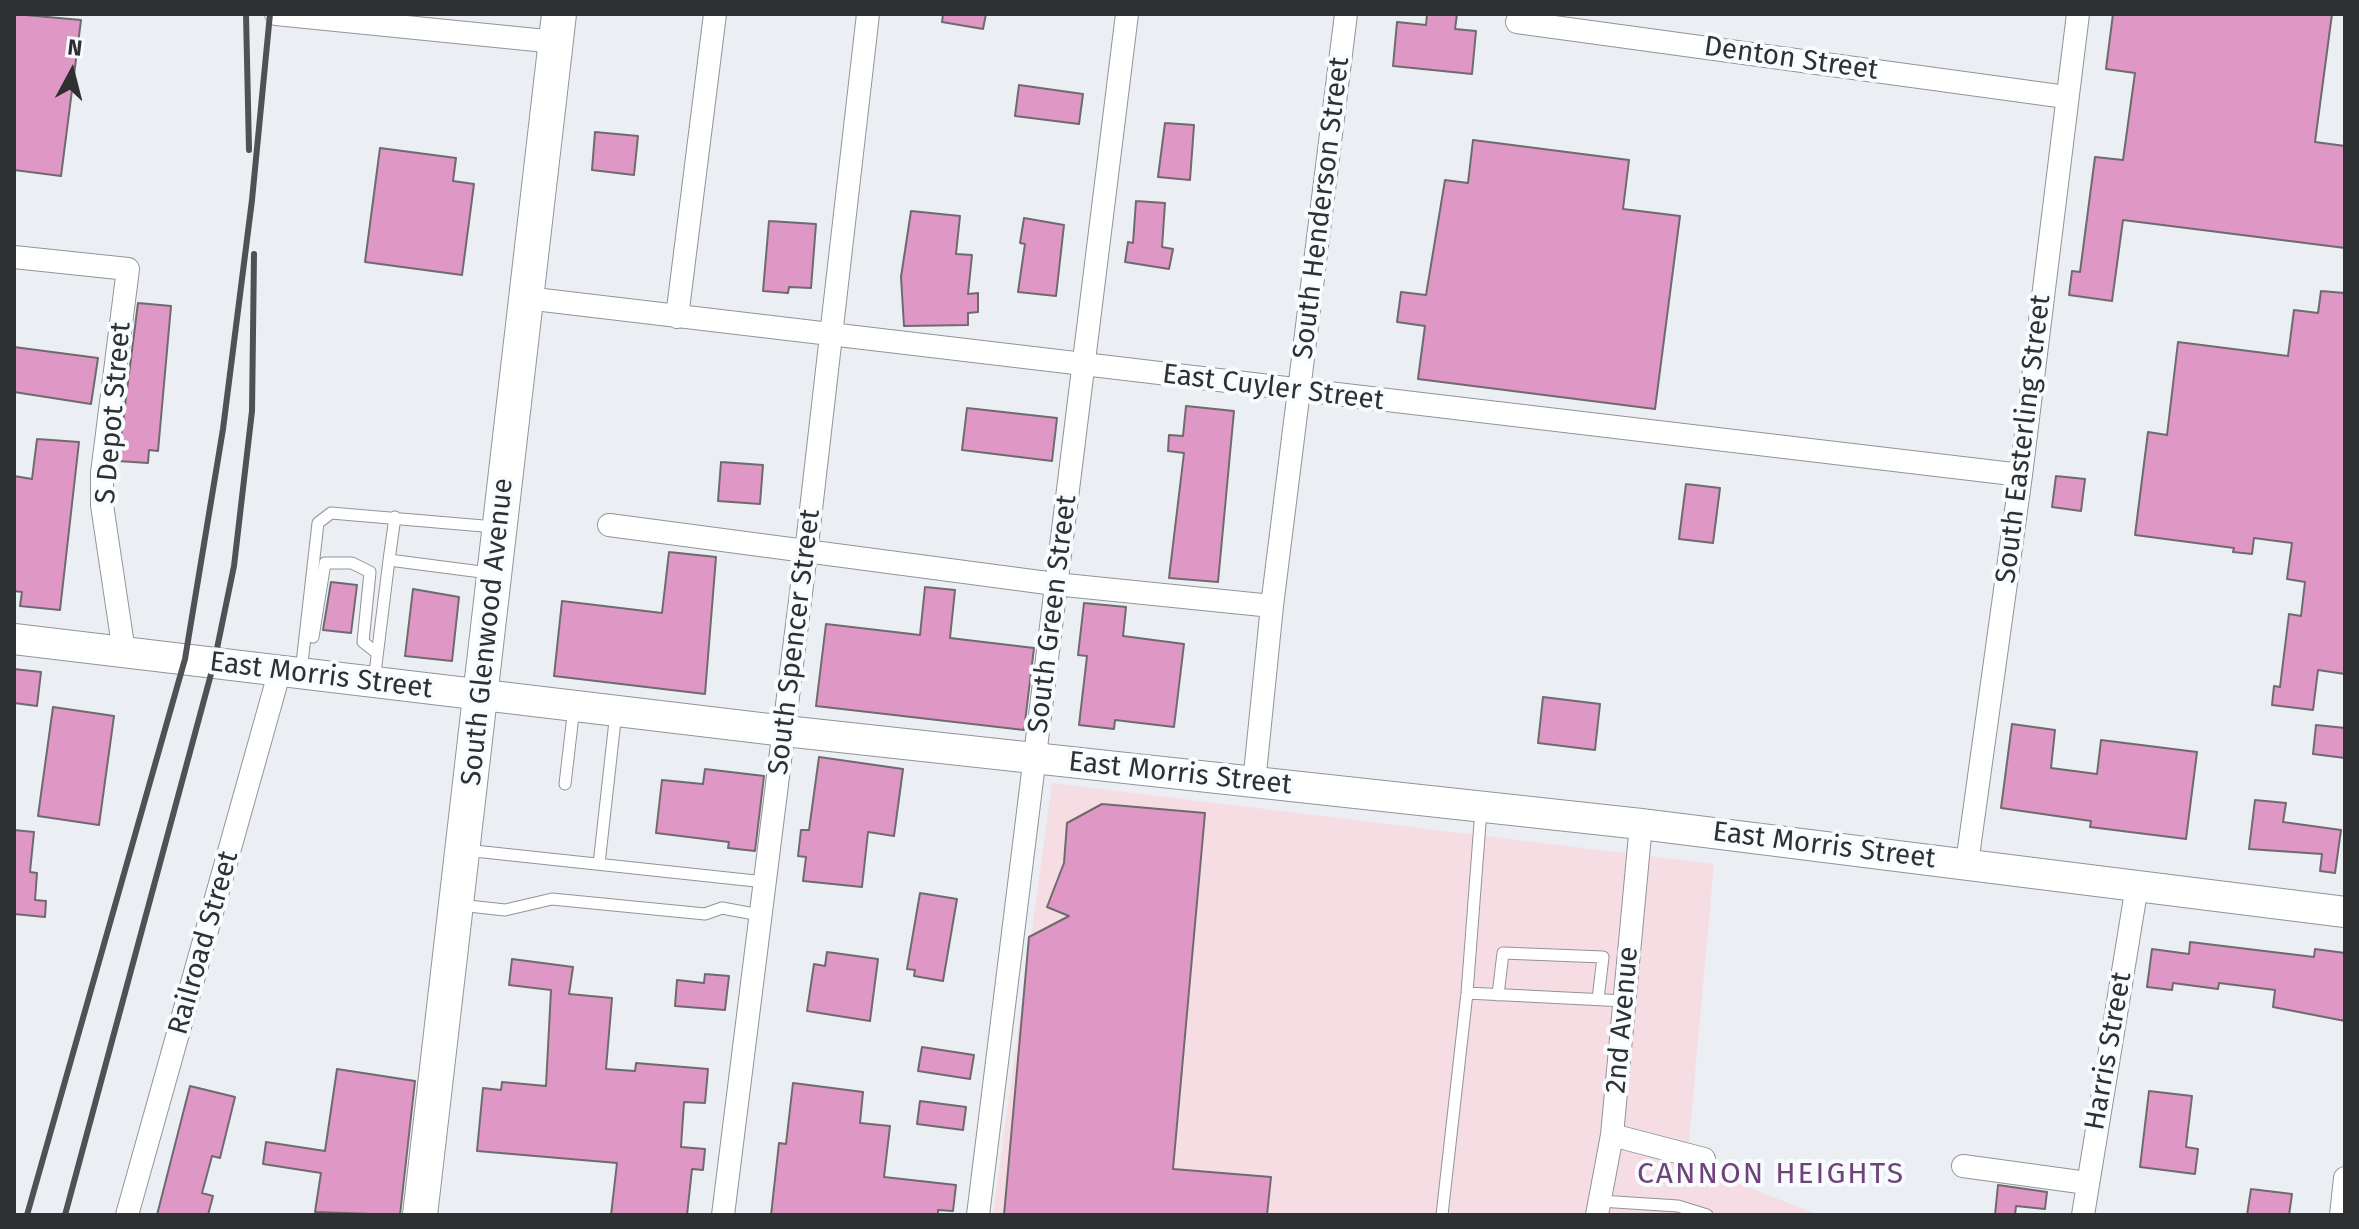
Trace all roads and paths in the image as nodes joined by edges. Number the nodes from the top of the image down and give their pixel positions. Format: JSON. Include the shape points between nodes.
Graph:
{"nodes":[{"id":1,"x":276,"y":14,"type":"edge"},
{"id":2,"x":715,"y":14,"type":"edge"},
{"id":3,"x":868,"y":14,"type":"edge"},
{"id":4,"x":1127,"y":14,"type":"edge"},
{"id":5,"x":1346,"y":14,"type":"edge"},
{"id":6,"x":2078,"y":14,"type":"edge"},
{"id":7,"x":1517,"y":22,"type":"dead end"},
{"id":8,"x":557,"y":35,"type":"edge"},
{"id":9,"x":2066,"y":97,"type":"junction"},
{"id":10,"x":14,"y":257,"type":"edge"},
{"id":11,"x":526,"y":298,"type":"junction"},
{"id":12,"x":677,"y":317,"type":"junction"},
{"id":13,"x":832,"y":334,"type":"junction"},
{"id":14,"x":1084,"y":366,"type":"junction"},
{"id":15,"x":1299,"y":392,"type":"junction"},
{"id":16,"x":2021,"y":475,"type":"junction"},
{"id":17,"x":395,"y":517,"type":"junction"},
{"id":18,"x":609,"y":525,"type":"dead end"},
{"id":19,"x":499,"y":527,"type":"junction"},
{"id":20,"x":806,"y":553,"type":"junction"},
{"id":21,"x":389,"y":560,"type":"junction"},
{"id":22,"x":494,"y":574,"type":"junction"},
{"id":23,"x":1055,"y":584,"type":"junction"},
{"id":24,"x":1272,"y":606,"type":"junction"},
{"id":25,"x":14,"y":639,"type":"edge"},
{"id":26,"x":124,"y":652,"type":"junction"},
{"id":27,"x":295,"y":664,"type":"junction"},
{"id":28,"x":375,"y":668,"type":"junction"},
{"id":29,"x":480,"y":695,"type":"junction"},
{"id":30,"x":574,"y":706,"type":"junction"},
{"id":31,"x":617,"y":711,"type":"junction"},
{"id":32,"x":785,"y":731,"type":"junction"},
{"id":33,"x":1035,"y":758,"type":"junction"},
{"id":34,"x":1254,"y":783,"type":"junction"},
{"id":35,"x":565,"y":784,"type":"dead end"},
{"id":36,"x":1482,"y":808,"type":"junction"},
{"id":37,"x":1641,"y":824,"type":"junction"},
{"id":38,"x":464,"y":850,"type":"junction"},
{"id":39,"x":1967,"y":863,"type":"junction"},
{"id":40,"x":599,"y":864,"type":"junction"},
{"id":41,"x":765,"y":882,"type":"junction"},
{"id":42,"x":2137,"y":886,"type":"junction"},
{"id":43,"x":458,"y":905,"type":"junction"},
{"id":44,"x":2345,"y":912,"type":"edge"},
{"id":45,"x":760,"y":915,"type":"junction"},
{"id":46,"x":1467,"y":993,"type":"junction"},
{"id":47,"x":1498,"y":995,"type":"junction"},
{"id":48,"x":1598,"y":999,"type":"junction"},
{"id":49,"x":1625,"y":1001,"type":"junction"},
{"id":50,"x":1612,"y":1135,"type":"junction"},
{"id":51,"x":1704,"y":1159,"type":"dead end"},
{"id":52,"x":1963,"y":1166,"type":"dead end"},
{"id":53,"x":2345,"y":1178,"type":"edge"},
{"id":54,"x":2087,"y":1183,"type":"junction"},
{"id":55,"x":1598,"y":1208,"type":"edge"},
{"id":56,"x":127,"y":1215,"type":"edge"},
{"id":57,"x":420,"y":1215,"type":"edge"},
{"id":58,"x":723,"y":1215,"type":"edge"},
{"id":59,"x":978,"y":1215,"type":"edge"},
{"id":60,"x":1442,"y":1215,"type":"edge"},
{"id":61,"x":1707,"y":1215,"type":"edge"},
{"id":62,"x":2083,"y":1215,"type":"edge"},
{"id":63,"x":2341,"y":1215,"type":"edge"}],
"edges":[{"from":1,"to":8,"type":"street","via":[[385,27]]},
{"from":2,"to":12,"type":"street"},
{"from":3,"to":13,"type":"street","name":"South Spencer Street"},
{"from":4,"to":14,"type":"street","name":"South Green Street"},
{"from":5,"to":15,"type":"street","name":"South Henderson Street"},
{"from":6,"to":9,"type":"street","name":"South Easterling Street"},
{"from":7,"to":9,"type":"street","name":"Denton Street"},
{"from":8,"to":11,"type":"main road","name":"South Glenwood Avenue"},
{"from":9,"to":16,"type":"street","name":"South Easterling Street"},
{"from":10,"to":26,"type":"street","name":"S Depot Street","via":[[128,269],[102,473]]},
{"from":11,"to":12,"type":"street","name":"East Cuyler Street"},
{"from":11,"to":19,"type":"main road","name":"South Glenwood Avenue"},
{"from":12,"to":13,"type":"street","name":"East Cuyler Street"},
{"from":13,"to":14,"type":"street","name":"East Cuyler Street"},
{"from":13,"to":20,"type":"street","name":"South Spencer Street"},
{"from":14,"to":15,"type":"street","name":"East Cuyler Street"},
{"from":14,"to":23,"type":"street","name":"South Green Street"},
{"from":15,"to":16,"type":"street","name":"East Cuyler Street"},
{"from":15,"to":24,"type":"street","name":"South Henderson Street"},
{"from":16,"to":39,"type":"street","name":"South Easterling Street"},
{"from":17,"to":19,"type":"lane"},
{"from":17,"to":21,"type":"lane"},
{"from":17,"to":27,"type":"lane","via":[[331,513],[318,523]]},
{"from":18,"to":20,"type":"street"},
{"from":19,"to":22,"type":"main road","name":"South Glenwood Avenue"},
{"from":20,"to":23,"type":"street"},
{"from":20,"to":32,"type":"street","name":"South Spencer Street"},
{"from":21,"to":22,"type":"lane"},
{"from":21,"to":28,"type":"lane"},
{"from":22,"to":29,"type":"main road","name":"South Glenwood Avenue"},
{"from":23,"to":24,"type":"street"},
{"from":23,"to":33,"type":"street","name":"South Green Street"},
{"from":24,"to":34,"type":"street","name":"South Henderson Street"},
{"from":25,"to":26,"type":"main road","name":"East Morris Street"},
{"from":26,"to":27,"type":"main road","name":"East Morris Street"},
{"from":27,"to":28,"type":"main road","name":"East Morris Street"},
{"from":27,"to":28,"type":"lane","via":[[313,640],[325,563],[352,563],[370,572],[363,642]]},
{"from":27,"to":56,"type":"street","name":"Railroad Street"},
{"from":28,"to":29,"type":"main road","name":"East Morris Street"},
{"from":29,"to":30,"type":"main road","name":"East Morris Street"},
{"from":29,"to":38,"type":"main road","name":"South Glenwood Avenue"},
{"from":30,"to":31,"type":"main road","name":"East Morris Street"},
{"from":30,"to":35,"type":"lane"},
{"from":31,"to":32,"type":"main road","name":"East Morris Street"},
{"from":31,"to":40,"type":"lane"},
{"from":32,"to":33,"type":"main road","name":"East Morris Street"},
{"from":32,"to":41,"type":"street","name":"South Spencer Street"},
{"from":33,"to":34,"type":"main road","name":"East Morris Street"},
{"from":33,"to":59,"type":"street","name":"South Green Street"},
{"from":34,"to":36,"type":"main road","name":"East Morris Street"},
{"from":36,"to":37,"type":"main road","name":"East Morris Street"},
{"from":36,"to":46,"type":"lane"},
{"from":37,"to":39,"type":"main road","name":"East Morris Street"},
{"from":37,"to":49,"type":"street","name":"2nd Avenue"},
{"from":38,"to":40,"type":"lane"},
{"from":38,"to":43,"type":"main road","name":"South Glenwood Avenue"},
{"from":39,"to":42,"type":"main road","name":"East Morris Street"},
{"from":40,"to":41,"type":"lane"},
{"from":41,"to":45,"type":"street","name":"South Spencer Street"},
{"from":42,"to":44,"type":"main road","name":"East Morris Street"},
{"from":42,"to":54,"type":"street","name":"Harris Street"},
{"from":43,"to":45,"type":"lane","via":[[505,910],[552,899],[705,914],[722,908]]},
{"from":43,"to":57,"type":"main road","name":"South Glenwood Avenue"},
{"from":45,"to":58,"type":"street","name":"South Spencer Street"},
{"from":46,"to":47,"type":"lane"},
{"from":46,"to":60,"type":"lane"},
{"from":47,"to":48,"type":"lane"},
{"from":47,"to":48,"type":"lane","via":[[1503,953],[1603,957]]},
{"from":48,"to":49,"type":"lane"},
{"from":49,"to":50,"type":"street","name":"2nd Avenue"},
{"from":50,"to":51,"type":"street"},
{"from":50,"to":55,"type":"street","name":"2nd Avenue"},
{"from":52,"to":54,"type":"street"},
{"from":53,"to":63,"type":"street"},
{"from":54,"to":62,"type":"street","name":"Harris Street"},
{"from":55,"to":61,"type":"lane","via":[[1678,1206]]}]}
